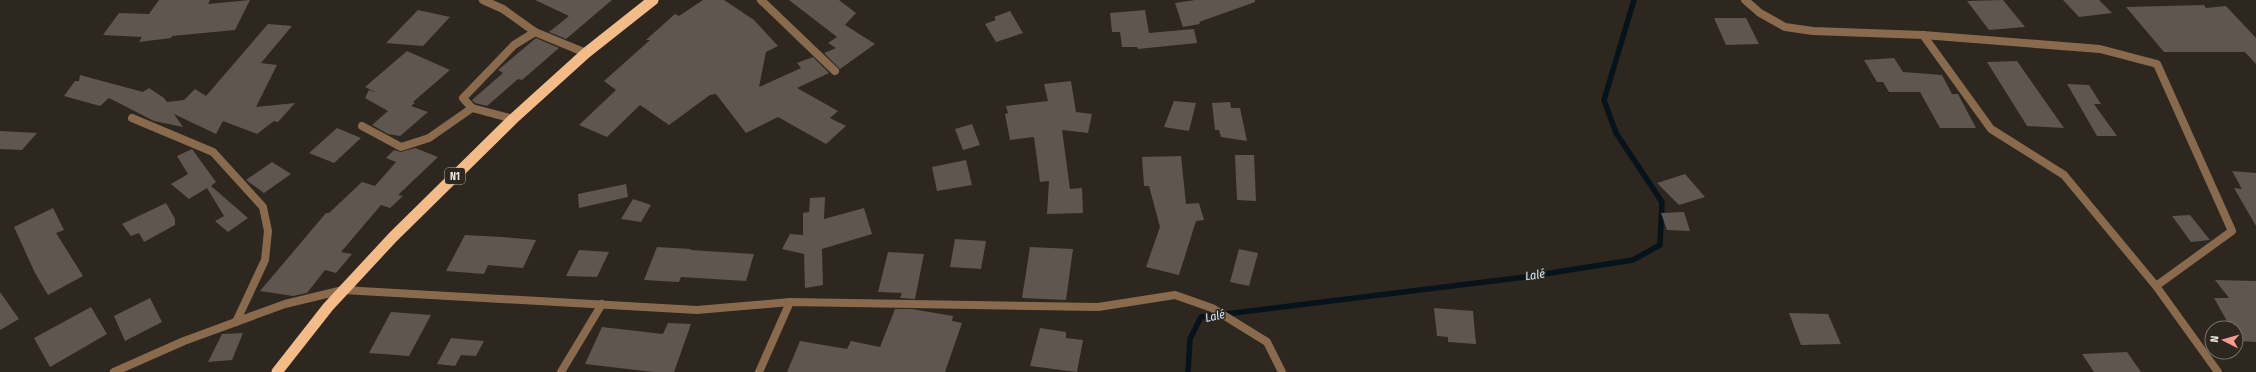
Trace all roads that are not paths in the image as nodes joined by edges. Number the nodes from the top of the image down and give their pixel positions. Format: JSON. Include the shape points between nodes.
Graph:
{"nodes":[{"id":1,"x":483,"y":0,"type":"edge"},
{"id":2,"x":653,"y":0,"type":"edge"},
{"id":3,"x":761,"y":0,"type":"edge"},
{"id":4,"x":1746,"y":0,"type":"edge"},
{"id":5,"x":535,"y":32,"type":"junction"},
{"id":6,"x":1923,"y":35,"type":"junction"},
{"id":7,"x":586,"y":53,"type":"junction"},
{"id":8,"x":835,"y":70,"type":"dead end"},
{"id":9,"x":472,"y":108,"type":"junction"},
{"id":10,"x":132,"y":118,"type":"dead end"},
{"id":11,"x":512,"y":119,"type":"junction"},
{"id":12,"x":362,"y":126,"type":"dead end"},
{"id":13,"x":2156,"y":286,"type":"junction"},
{"id":14,"x":343,"y":290,"type":"junction"},
{"id":15,"x":790,"y":302,"type":"junction"},
{"id":16,"x":602,"y":304,"type":"junction"},
{"id":17,"x":236,"y":322,"type":"junction"},
{"id":18,"x":114,"y":372,"type":"edge"},
{"id":19,"x":277,"y":372,"type":"edge"},
{"id":20,"x":561,"y":372,"type":"edge"},
{"id":21,"x":759,"y":372,"type":"edge"},
{"id":22,"x":1282,"y":372,"type":"edge"},
{"id":23,"x":2218,"y":372,"type":"edge"}],
"edges":[{"from":1,"to":5,"type":"street","via":[[503,9]]},
{"from":2,"to":7,"type":"highway","number":"N1"},
{"from":3,"to":8,"type":"street"},
{"from":4,"to":6,"type":"street","via":[[1760,13],[1785,27],[1813,31]]},
{"from":5,"to":7,"type":"street"},
{"from":5,"to":9,"type":"street","via":[[514,45],[463,98]]},
{"from":6,"to":13,"type":"street","via":[[1991,129],[2064,175]]},
{"from":6,"to":13,"type":"street","via":[[2100,49],[2157,64],[2232,231]]},
{"from":7,"to":11,"type":"highway","number":"N1"},
{"from":9,"to":11,"type":"street"},
{"from":9,"to":12,"type":"street","via":[[429,138],[401,147]]},
{"from":10,"to":17,"type":"street","via":[[213,152],[263,207],[268,231],[265,260]]},
{"from":11,"to":14,"type":"highway","number":"N1"},
{"from":13,"to":23,"type":"street"},
{"from":14,"to":16,"type":"street"},
{"from":14,"to":17,"type":"street","via":[[286,304]]},
{"from":14,"to":19,"type":"highway","number":"N1"},
{"from":15,"to":16,"type":"street","via":[[697,310]]},
{"from":15,"to":21,"type":"street"},
{"from":15,"to":22,"type":"street","via":[[1098,307],[1175,295],[1212,308],[1267,342]]},
{"from":16,"to":20,"type":"street"},
{"from":17,"to":18,"type":"street","via":[[184,341]]}]}
